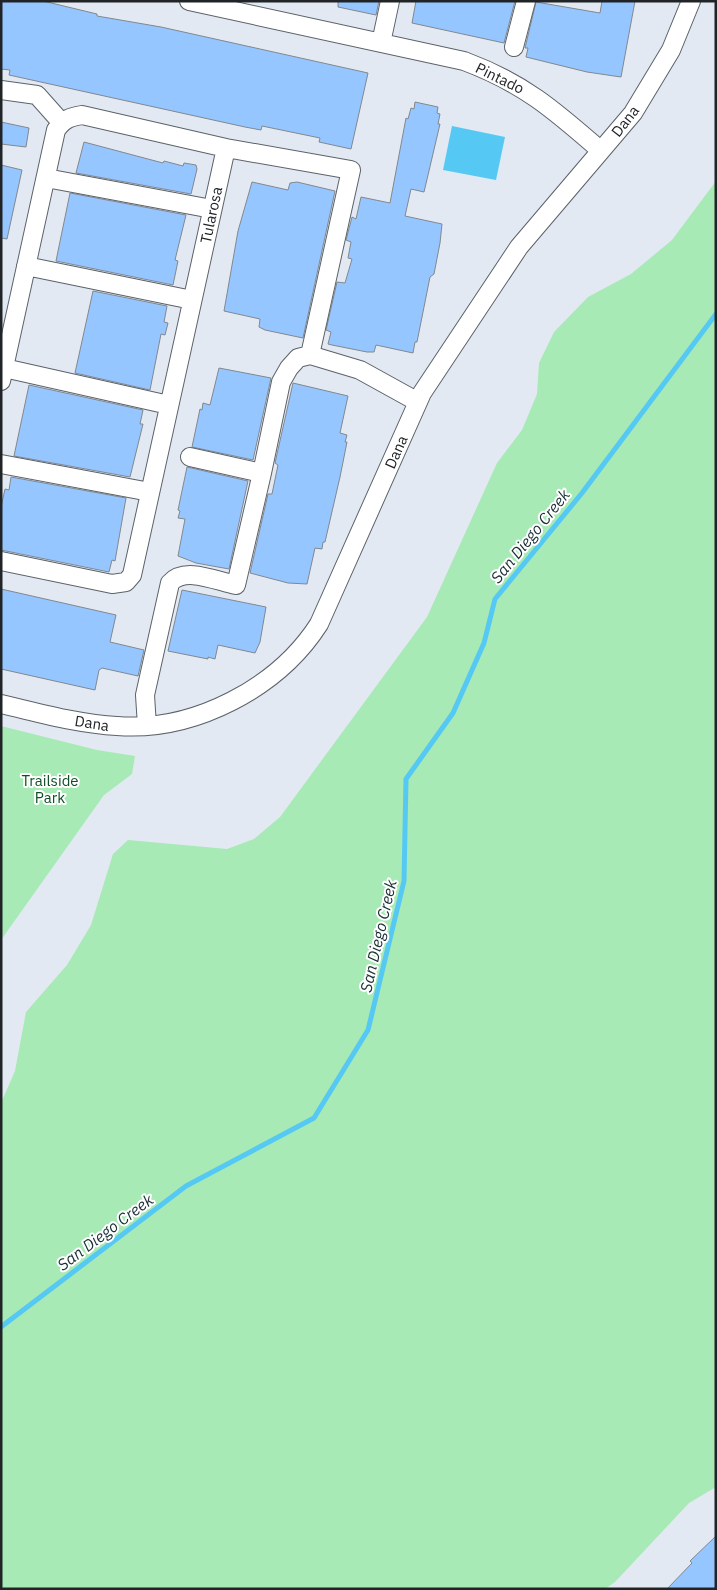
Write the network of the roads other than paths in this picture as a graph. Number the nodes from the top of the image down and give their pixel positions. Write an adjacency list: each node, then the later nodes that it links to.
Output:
1 (189, 1): 5 (street, Pintado)
2 (390, 1): 5 (street)
3 (526, 1): 6 (street)
4 (690, 1): 10 (street, Dana)
5 (381, 43): 10 (street, Pintado)
6 (514, 48)
7 (1, 90): 8 (street)
8 (61, 122): 9 (street); 11 (street)
9 (226, 148): 12 (street, Tularosa); 16 (street)
10 (600, 150): 18 (street, Dana)
11 (46, 178): 12 (street); 13 (street)
12 (212, 209): 14 (street, Tularosa)
13 (26, 266): 14 (street); 15 (street)
14 (192, 300): 19 (street, Tularosa)
15 (8, 319): 17 (street)
16 (310, 356): 18 (street); 22 (street)
17 (3, 374): 19 (street)
18 (418, 402): 26 (street, Dana)
19 (170, 405): 23 (street, Tularosa)
20 (190, 457): 22 (street)
21 (1, 464): 23 (street)
22 (262, 473): 26 (street)
23 (150, 492): 24 (street, Tularosa)
24 (1, 561)
25 (1, 704): 26 (street, Dana)
26 (147, 726)

